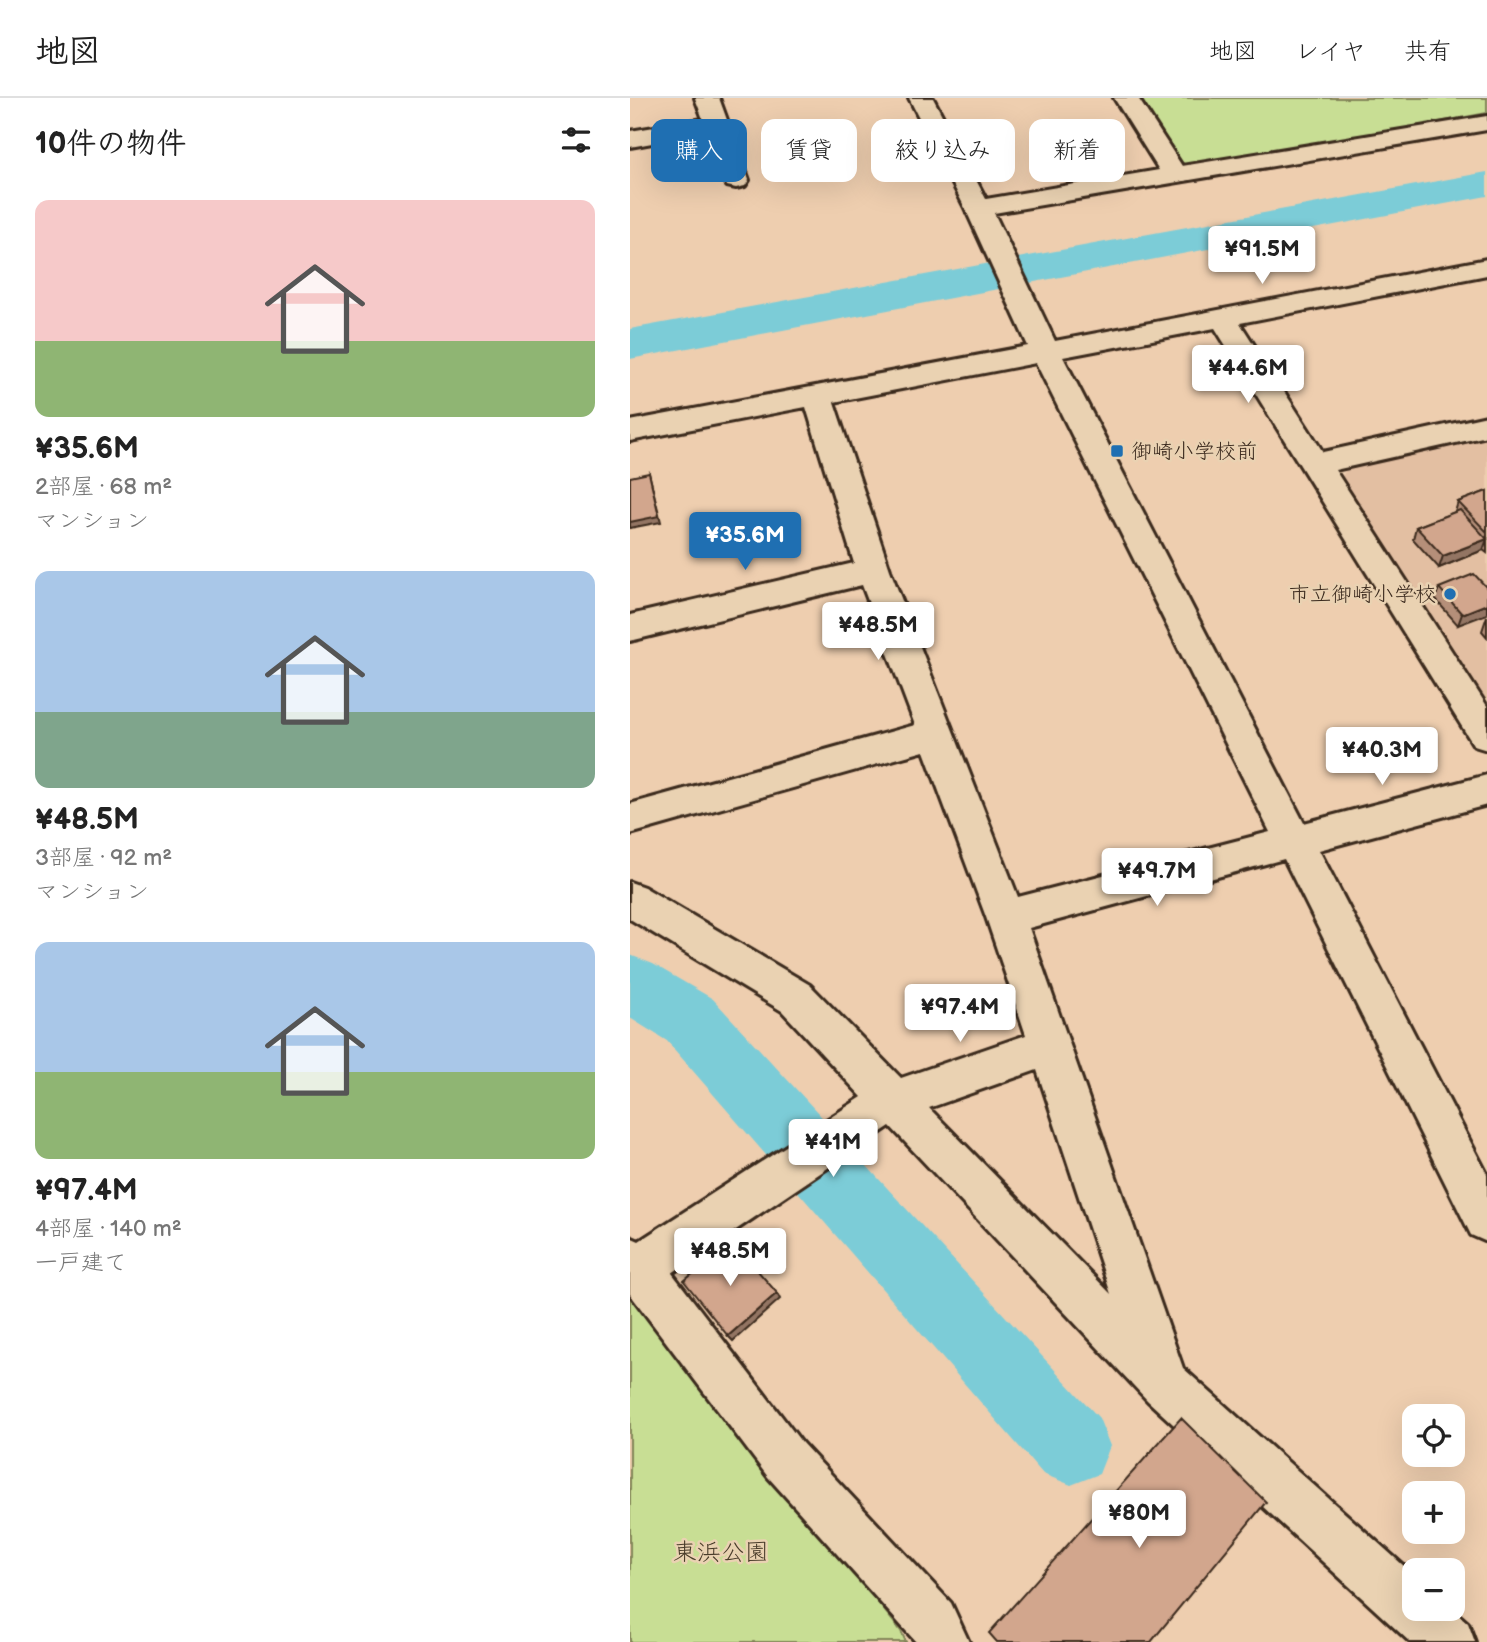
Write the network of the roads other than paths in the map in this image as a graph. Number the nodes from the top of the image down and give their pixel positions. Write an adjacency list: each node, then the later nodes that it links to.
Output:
1 (707, 98): 4 (street)
2 (921, 98): 9 (street)
3 (1126, 98): 8 (street)
4 (715, 119)
5 (1487, 123): 8 (street)
6 (651, 135): 7 (street)
7 (630, 139)
8 (1175, 175): 9 (street)
9 (978, 208): 12 (street)
10 (1487, 267): 11 (street)
11 (1223, 318): 12 (street); 16 (street)
12 (1046, 353): 13 (street); 23 (street)
13 (817, 394): 15 (street); 17 (street)
14 (1487, 426): 16 (street)
15 (630, 431)
16 (1316, 464): 20 (street)
17 (873, 570): 18 (street); 19 (street)
18 (630, 628)
19 (934, 734): 22 (street); 25 (street)
20 (1487, 736)
21 (1487, 790): 23 (street)
22 (630, 819)
23 (1292, 841): 25 (street); 28 (street)
24 (630, 899): 27 (street)
25 (1006, 917): 26 (street)
26 (1050, 1046): 27 (street); 30 (street)
27 (880, 1109): 29 (street); 30 (street)
28 (1487, 1220)
29 (635, 1264): 31 (street)
30 (1165, 1384): 32 (street)
31 (943, 1642)
32 (1450, 1642)

